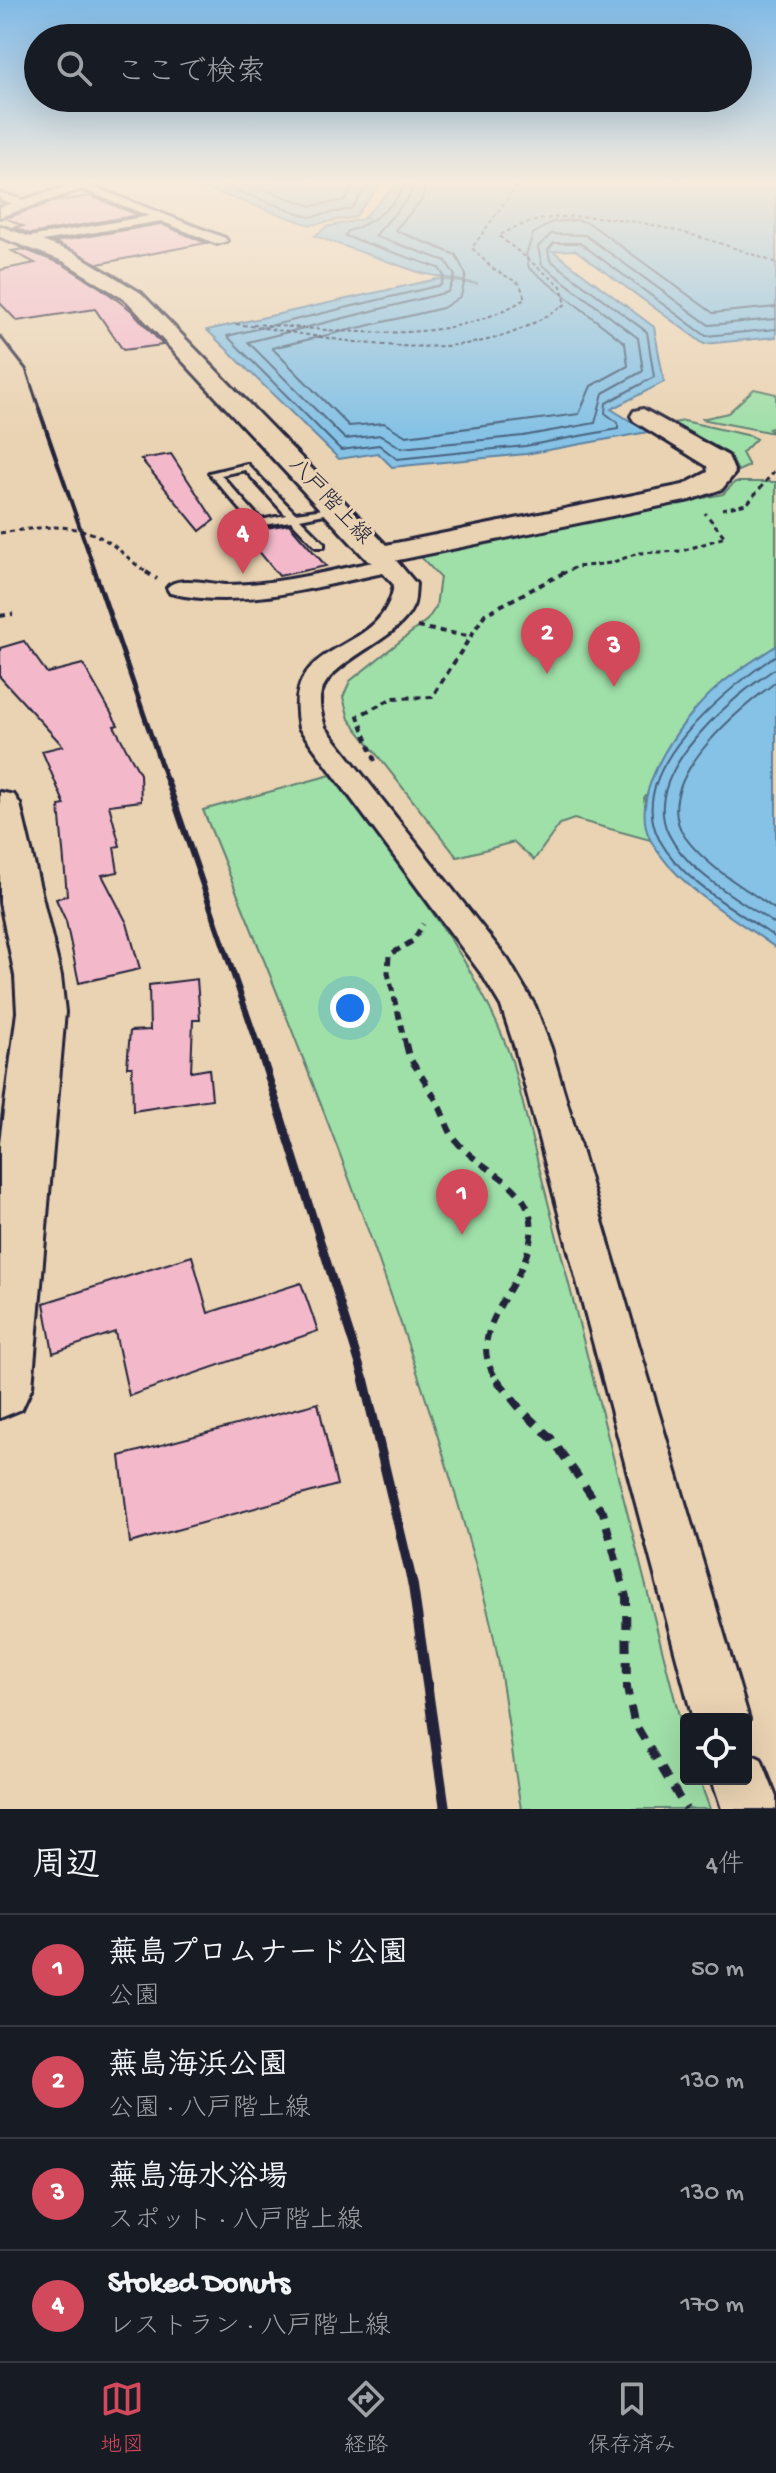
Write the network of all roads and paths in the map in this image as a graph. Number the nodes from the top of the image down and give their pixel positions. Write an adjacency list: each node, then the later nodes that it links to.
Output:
1 (84, 265): 4 (main road, 八戸階上線)
2 (643, 416): 8 (main road, 八戸階上線)
3 (776, 469): 13 (path)
4 (335, 509): 5 (lane); 8 (main road, 八戸階上線)
5 (293, 517): 5 (lane); 7 (lane)
6 (0, 533): 9 (path)
7 (320, 545)
8 (384, 560): 9 (street); 19 (street)
9 (178, 588)
10 (13, 614): 11 (path)
11 (0, 616)
12 (408, 625): 13 (path)
13 (468, 636): 14 (path)
14 (377, 766)
15 (4, 836): 17 (main road)
16 (419, 908): 21 (path)
17 (10, 1211): 18 (main road)
18 (0, 1387)
19 (719, 1713)
20 (743, 1785): 22 (street)
21 (686, 1809)
22 (751, 1809)

